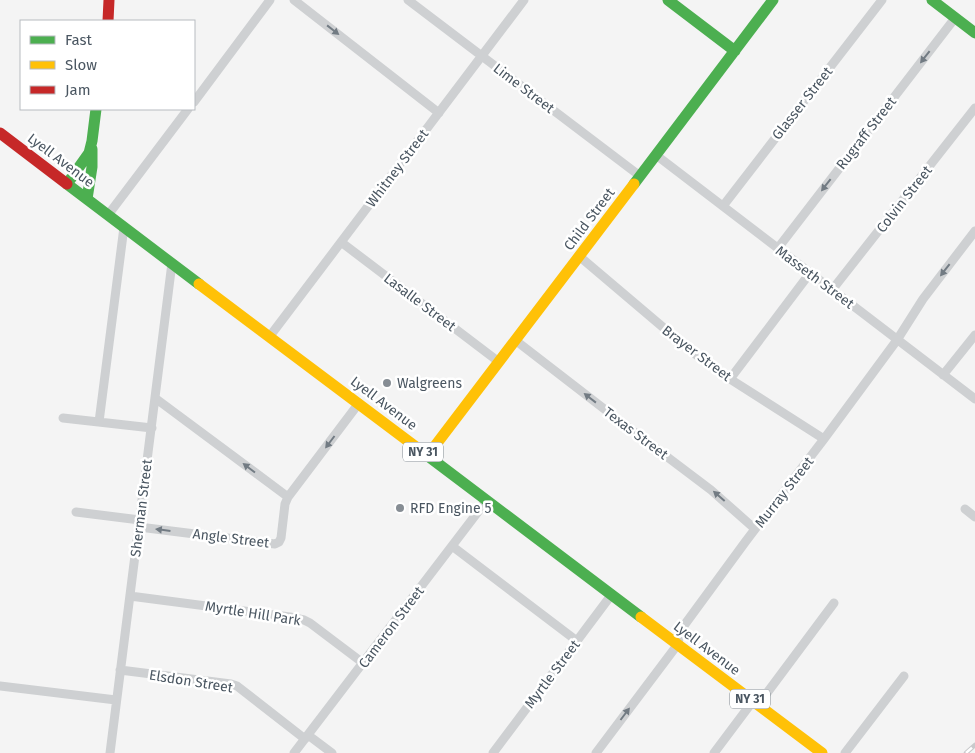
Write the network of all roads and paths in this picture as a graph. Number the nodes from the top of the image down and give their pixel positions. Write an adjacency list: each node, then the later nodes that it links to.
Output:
1 (110, 0): 11 (main road)
2 (270, 0): 15 (street)
3 (294, 0): 19 (street, one-way to 19)
4 (408, 0): 14 (street, Lime Street)
5 (524, 0): 14 (street, Whitney Street)
6 (668, 0): 13 (main road)
7 (773, 0): 13 (main road, Child Street)
8 (882, 0): 26 (street, Glasser Street)
9 (932, 0): 10 (main road)
10 (955, 18): 12 (main road); 31 (street, Rugraff Street, one-way to 31)
11 (108, 20)
12 (975, 33)
13 (735, 51): 22 (main road, Child Street)
14 (482, 56): 19 (street, Whitney Street); 23 (street, Lime Street)
15 (195, 101)
16 (975, 108): 35 (street, Colvin Street)
17 (96, 110): 21 (main road)
18 (187, 110): 27 (street)
19 (439, 113): 30 (street, Whitney Street)
20 (0, 133): 24 (main road, Lyell Avenue)
21 (92, 141): 24 (main road); 25 (main road)
22 (656, 155): 23 (main road, Child Street); 26 (street, Masseth Street)
23 (640, 176): 32 (main road, Child Street)
24 (67, 184): 25 (main road, Lyell Avenue / NY 31)
25 (87, 199): 27 (main road, Lyell Avenue / NY 31)
26 (722, 206): 31 (street, Masseth Street)
27 (108, 215): 28 (main road, Lyell Avenue / NY 31)
28 (124, 227): 33 (main road, Lyell Avenue / NY 31); 47 (street)
29 (975, 231): 39 (street, Murray Street, one-way to 39)
30 (342, 242): 37 (street, Whitney Street); 40 (street, Lasalle Street)
31 (778, 248): 34 (street, Masseth Street)
32 (579, 256): 38 (main road, Child Street); 42 (street, Brayer Street)
33 (172, 263): 37 (main road, Lyell Avenue / NY 31); 43 (street, Sherman Street)
34 (810, 273): 35 (street, Masseth Street); 42 (street)
35 (832, 290): 39 (street, Masseth Street)
36 (975, 335): 41 (street)
37 (270, 336): 45 (main road, Lyell Avenue / NY 31)
38 (515, 340): 40 (main road, Child Street); 57 (street, Texas Street, one-way to 38)
39 (897, 340): 41 (street, Masseth Street); 49 (street, Murray Street)
40 (498, 362): 50 (main road, Child Street)
41 (943, 375): 44 (street, Masseth Street)
42 (730, 378): 49 (street, Brayer Street)
43 (155, 398): 48 (street, Sherman Street); 51 (street, one-way to 43)
44 (975, 399)
45 (359, 403): 50 (main road, Lyell Avenue / NY 31); 51 (street, Angle Street, one-way to 51)
46 (63, 418): 47 (street)
47 (99, 422): 48 (street)
48 (152, 428): 56 (street, Sherman Street)
49 (824, 439): 57 (street, Murray Street)
50 (428, 455): 52 (main road, Lyell Avenue / NY 31)
51 (288, 498): 56 (street, Angle Street, one-way to 56)
52 (487, 500): 58 (street, Cameron Street); 59 (main road, Lyell Avenue / NY 31)
53 (965, 509): 55 (street)
54 (76, 512): 56 (street)
55 (975, 516)
56 (139, 524): 60 (street, Sherman Street)
57 (755, 529): 63 (street, Murray Street)
58 (452, 546): 62 (street); 64 (street, Cameron Street)
59 (612, 594): 62 (street, Myrtle Street); 63 (main road, Lyell Avenue / NY 31)
60 (130, 596): 64 (street, Myrtle Hill Park); 65 (street, Sherman Street)
61 (834, 602): 69 (street)
62 (577, 640): 74 (street, Myrtle Street)
63 (678, 644): 69 (main road, Lyell Avenue / NY 31); 75 (street, Murray Street, one-way to 63)
64 (363, 664): 70 (street, Cameron Street)
65 (120, 670): 68 (street, Sherman Street); 70 (street, Elsdon Street)
66 (904, 676): 78 (street)
67 (0, 686): 68 (street)
68 (116, 700): 71 (street, Sherman Street)
69 (755, 703): 76 (street); 77 (main road, Lyell Avenue / NY 31)
70 (306, 737): 72 (street, Cameron Street); 73 (street, Elsdon Street)
71 (110, 753)
72 (294, 753)
73 (332, 753)
74 (492, 753)
75 (596, 753)
76 (714, 753)
77 (822, 753)
78 (845, 753)

